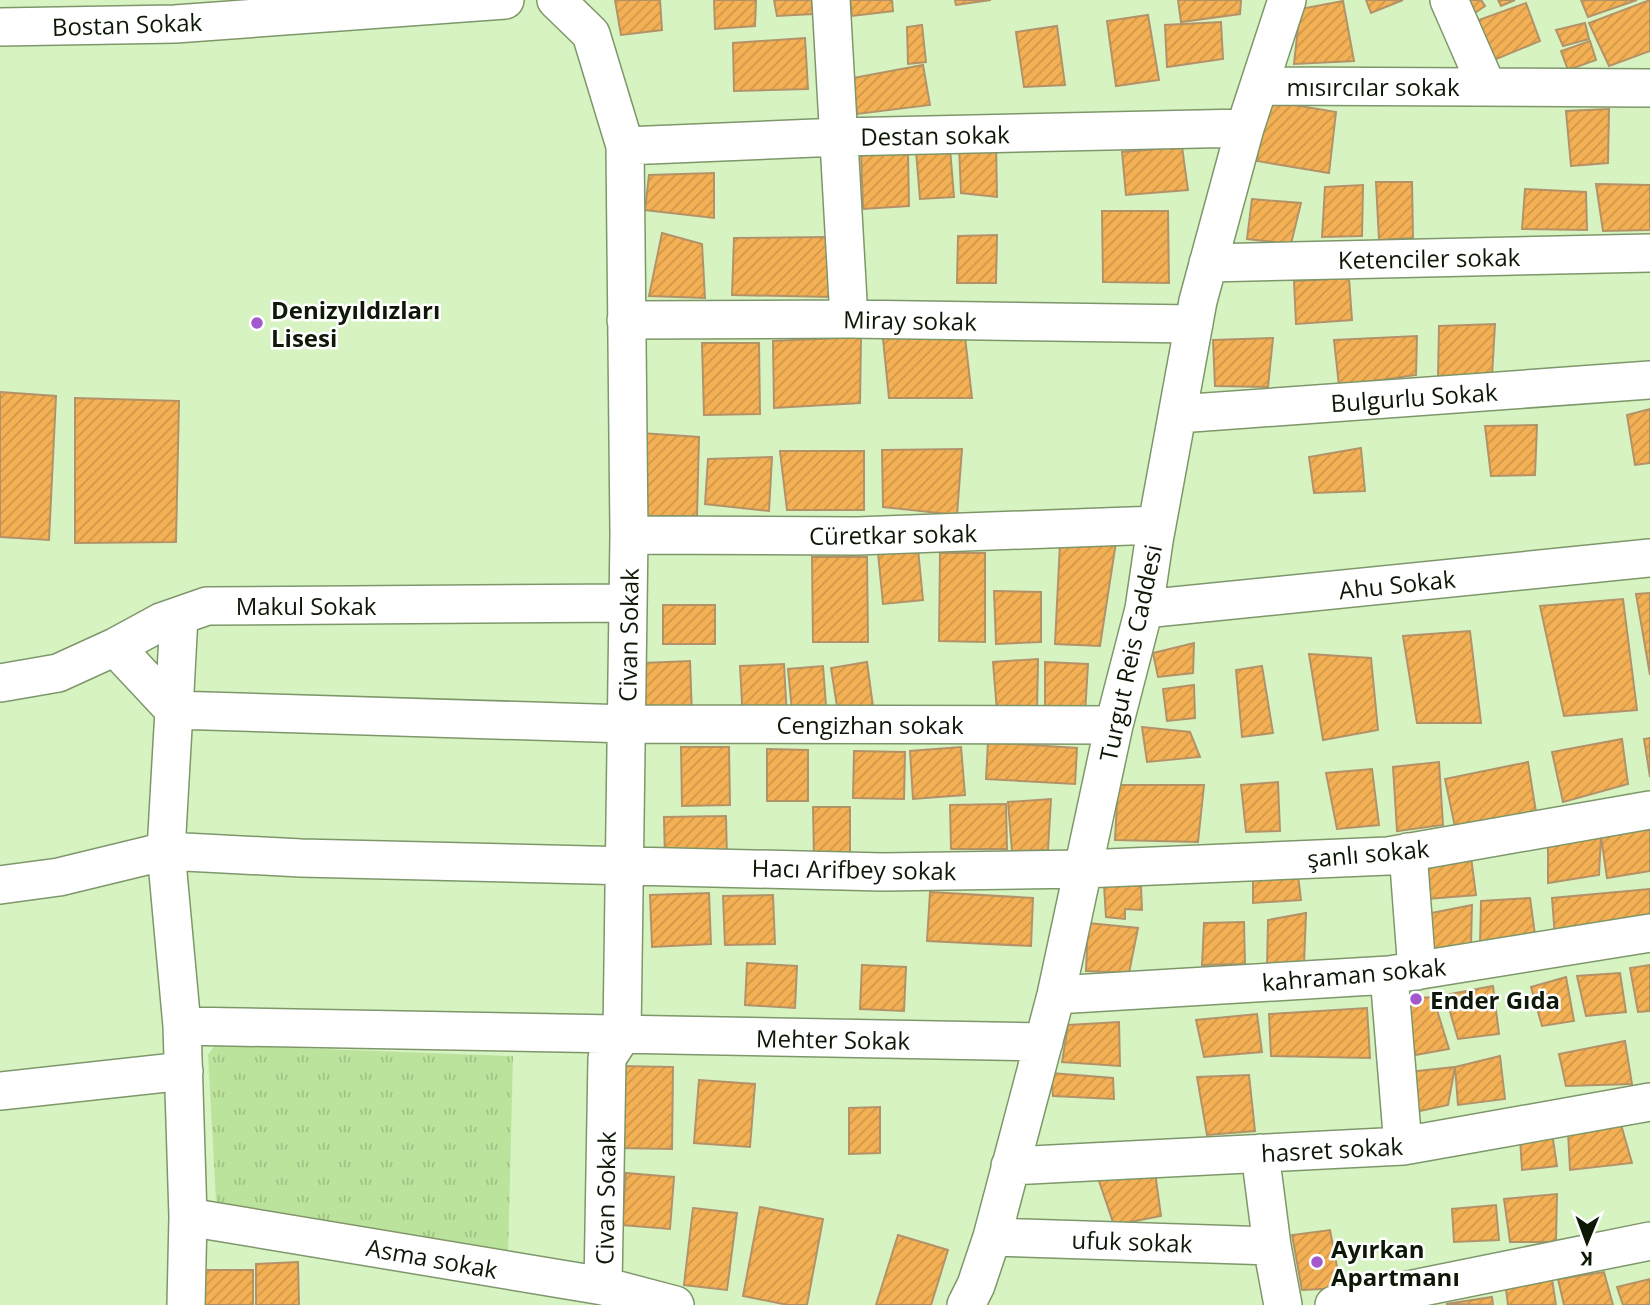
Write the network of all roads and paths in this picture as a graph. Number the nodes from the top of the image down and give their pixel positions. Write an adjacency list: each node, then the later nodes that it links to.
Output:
1 (505, 0): 6 (street, Bostan Sokak)
2 (555, 0): 13 (street, Civan Sokak)
3 (831, 0): 12 (street)
4 (1287, 0): 8 (street, Turgut Reis Caddesi)
5 (1449, 0): 9 (street, mısırcılar sokak)
6 (71, 13): 7 (street, Bostan Sokak)
7 (0, 27)
8 (1259, 86): 9 (street, mısırcılar sokak); 11 (street, Turgut Reis Caddesi)
9 (1487, 87): 10 (street, mısırcılar sokak)
10 (1650, 88)
11 (1245, 128): 12 (street, Destan sokak); 15 (street, Turgut Reis Caddesi)
12 (839, 137): 13 (street, Destan sokak); 16 (street)
13 (625, 146): 17 (street, Civan Sokak)
14 (1650, 253): 15 (street, Ketenciler sokak)
15 (1208, 263): 18 (street, Turgut Reis Caddesi)
16 (849, 319): 17 (street, Miray sokak); 18 (street, Miray sokak)
17 (626, 320): 22 (street, Civan Sokak)
18 (1194, 324): 20 (street, Turgut Reis Caddesi)
19 (1650, 380): 20 (street, Bulgurlu Sokak)
20 (1178, 414): 21 (street, Turgut Reis Caddesi)
21 (1157, 526): 22 (street, Cüretkar sokak); 25 (street, Turgut Reis Caddesi)
22 (629, 535): 24 (street, Civan Sokak)
23 (1650, 558): 25 (street, Ahu Sokak)
24 (628, 603): 26 (street, Makul Sokak); 30 (street, Civan Sokak)
25 (1144, 609): 31 (street, Turgut Reis Caddesi)
26 (179, 616): 27 (street, Makul Sokak); 29 (street)
27 (115, 647): 28 (street, Makul Sokak); 29 (street)
28 (0, 682)
29 (174, 710): 30 (street, Cengizhan sokak); 33 (street)
30 (626, 724): 31 (street, Cengizhan sokak); 35 (street, Civan Sokak)
31 (1114, 724): 36 (street, Turgut Reis Caddesi)
32 (1650, 810): 34 (street, şanlı sokak)
33 (166, 851): 35 (street, Hacı Arifbey sokak); 37 (street, Hacı Arifbey sokak); 41 (street)
34 (1408, 852): 36 (street, şanlı sokak); 39 (street)
35 (625, 866): 36 (street, Hacı Arifbey sokak); 42 (street, Civan Sokak)
36 (1083, 869): 40 (street, Turgut Reis Caddesi)
37 (0, 885)
38 (1650, 933): 39 (street, kahraman sokak)
39 (1403, 973): 40 (street, kahraman sokak); 47 (street)
40 (1056, 995): 43 (street, Turgut Reis Caddesi)
41 (182, 1026): 42 (street, Mehter Sokak); 44 (street)
42 (622, 1035): 43 (street, Mehter Sokak); 54 (street, Civan Sokak)
43 (1044, 1042): 49 (street, Turgut Reis Caddesi)
44 (184, 1071): 45 (street); 50 (street)
45 (0, 1091)
46 (1650, 1102): 47 (street, hasret sokak)
47 (1403, 1146): 48 (street, hasret sokak)
48 (1260, 1153): 49 (street, hasret sokak); 53 (street)
49 (1010, 1166): 51 (street, Turgut Reis Caddesi)
50 (188, 1217): 54 (street, Asma sokak); 55 (street)
51 (992, 1237): 53 (street, ufuk sokak); 57 (street, Turgut Reis Caddesi)
52 (1650, 1241): 59 (street)
53 (1272, 1246): 58 (street)
54 (603, 1286): 56 (street, Asma sokak)
55 (186, 1305)
56 (675, 1305)
57 (966, 1305)
58 (1283, 1305)
59 (1334, 1305)

